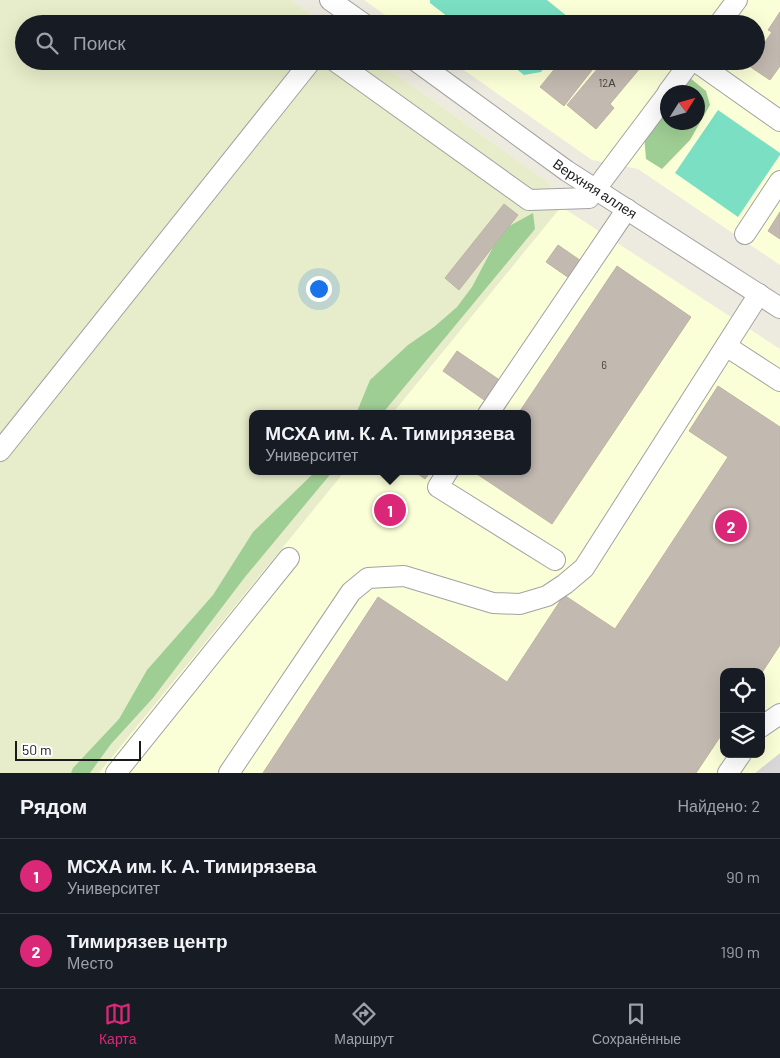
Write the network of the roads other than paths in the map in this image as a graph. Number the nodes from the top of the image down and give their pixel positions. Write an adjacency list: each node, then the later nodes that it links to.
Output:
1 (330, 0): 3 (street)
2 (737, 0): 4 (street)
3 (351, 15)
4 (726, 15)
5 (304, 70): 22 (street)
6 (347, 70): 14 (street)
7 (428, 70): 14 (street, Верхняя аллея)
8 (685, 70): 10 (street)
9 (708, 70): 12 (street)
10 (674, 85)
11 (660, 104): 14 (street)
12 (780, 121)
13 (780, 181): 16 (street)
14 (596, 189): 15 (street, Верхняя аллея)
15 (627, 209): 17 (street, Верхняя аллея); 21 (street)
16 (745, 234)
17 (759, 294): 18 (street, Верхняя аллея); 19 (street)
18 (780, 308)
19 (726, 346): 20 (street); 30 (street)
20 (780, 381)
21 (491, 410)
22 (0, 451)
23 (446, 475): 25 (street)
24 (289, 558): 29 (street)
25 (555, 560)
26 (780, 714): 27 (street)
27 (765, 724)
28 (739, 758): 31 (street)
29 (116, 773)
30 (229, 773)
31 (728, 773)

